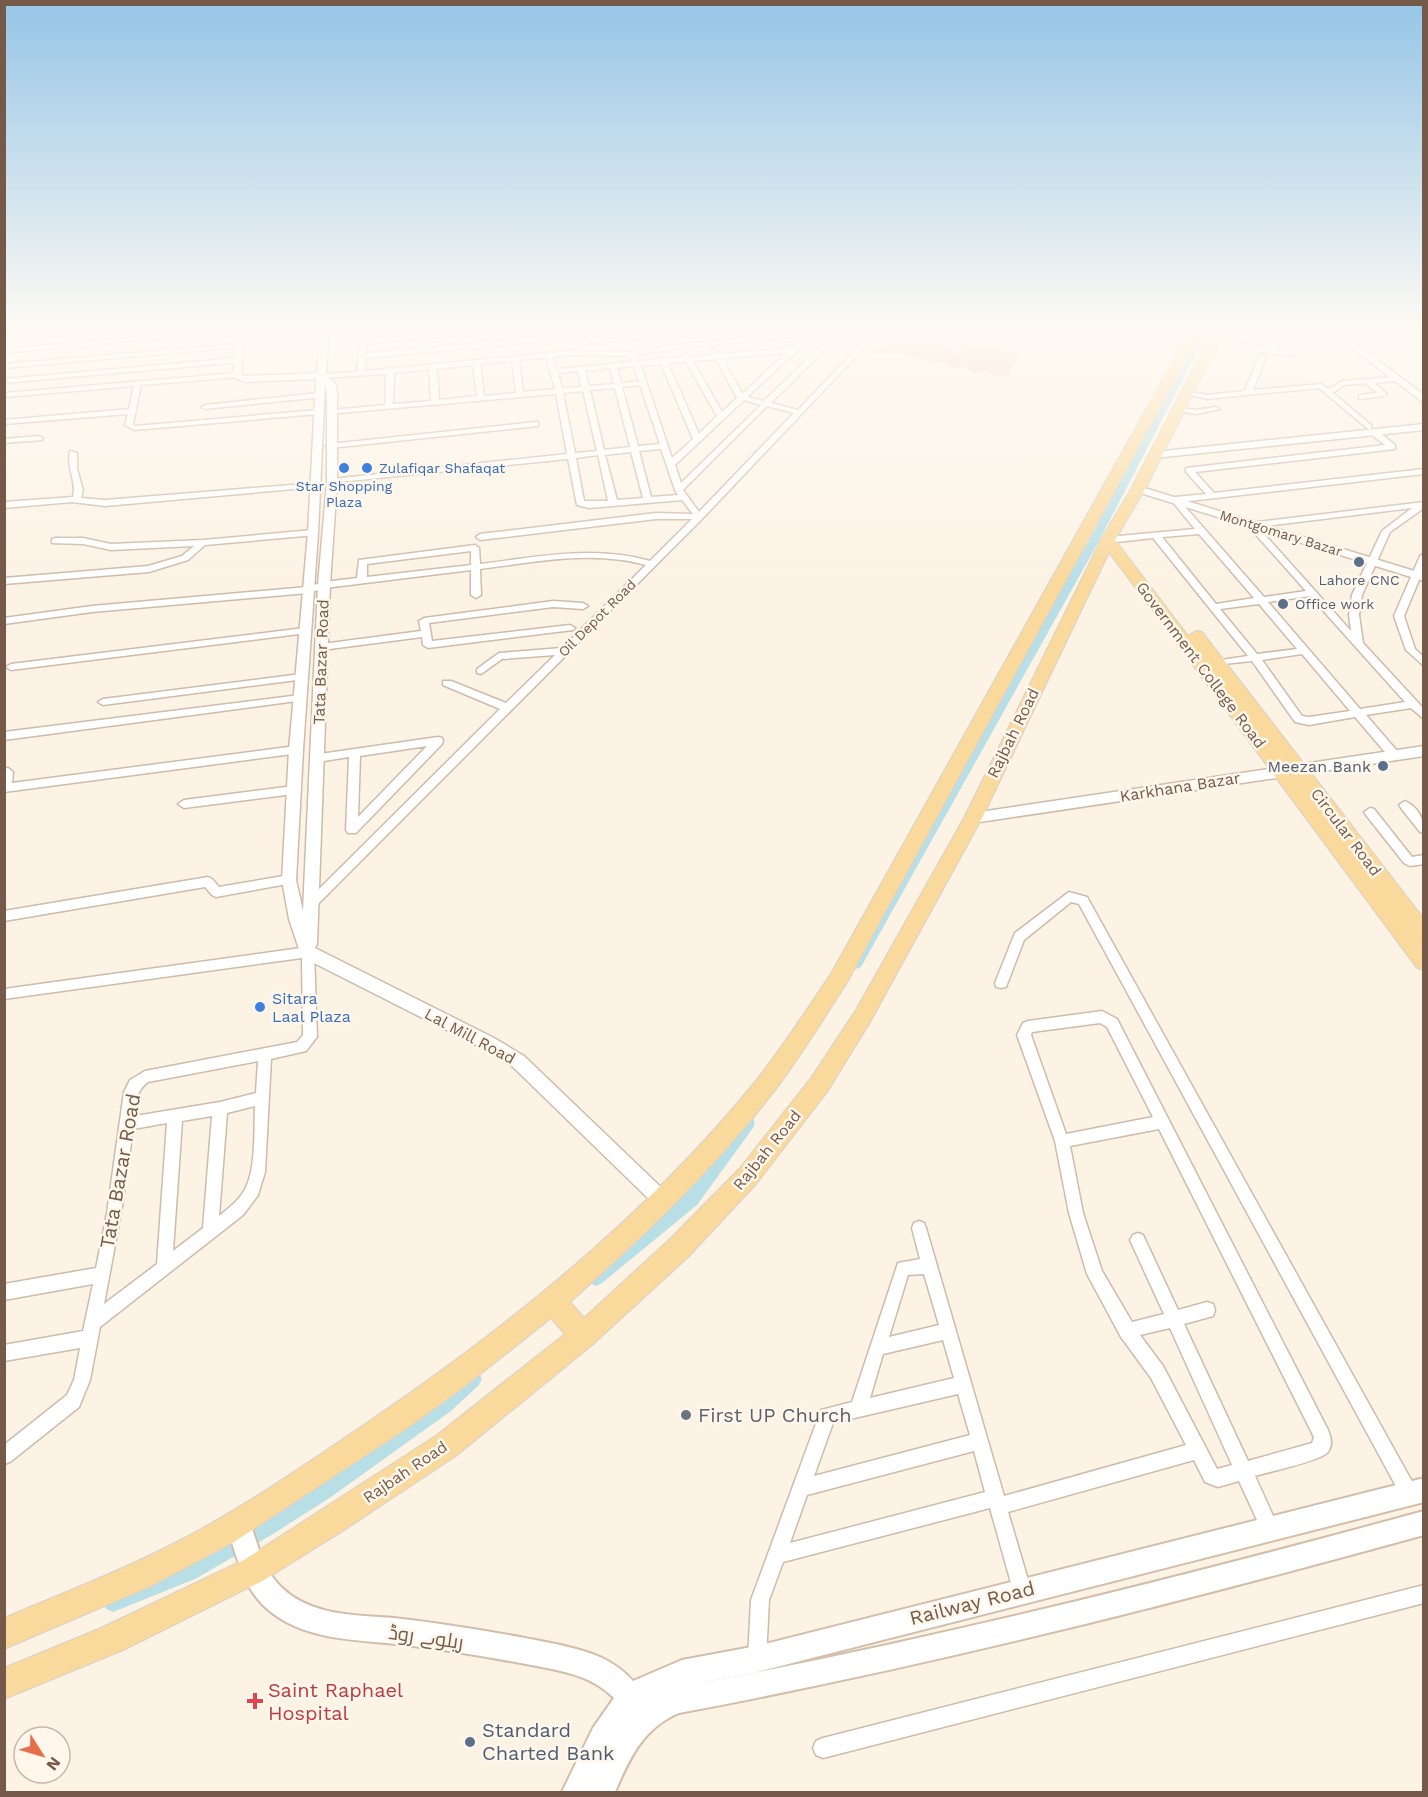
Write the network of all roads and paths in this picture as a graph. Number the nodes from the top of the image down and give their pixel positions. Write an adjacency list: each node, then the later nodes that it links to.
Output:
1 (318, 412): 36 (street, Tata Bazar Road)
2 (331, 412): 26 (street, Tata Bazar Road)
3 (110, 413): 19 (street)
4 (131, 413): 5 (street)
5 (308, 413)
6 (563, 413): 32 (street)
7 (593, 413): 29 (street)
8 (625, 413): 28 (street)
9 (653, 413): 27 (street)
10 (686, 413): 24 (street)
11 (719, 413): 18 (street)
12 (724, 413): 18 (street)
13 (757, 413): 38 (street)
14 (797, 413): 46 (street, Oil Depot Road)
15 (1151, 413): 72 (main road, Rajbah Road)
16 (1177, 413): 31 (main road, Rajbah Road)
17 (1353, 413): 22 (street)
18 (721, 416): 24 (street)
19 (4, 422)
20 (535, 424): 26 (street)
21 (1422, 427): 22 (street)
22 (1372, 430): 31 (street); 39 (street)
23 (39, 438): 25 (street)
24 (697, 439): 33 (street)
25 (4, 441)
26 (330, 446): 35 (street, Tata Bazar Road)
27 (664, 446): 28 (street); 33 (street)
28 (634, 448): 29 (street); 40 (street)
29 (602, 451): 32 (street); 43 (street)
30 (73, 453): 41 (street)
31 (1155, 453): 37 (main road, Rajbah Road)
32 (571, 456): 35 (street); 43 (street)
33 (670, 465): 38 (street)
34 (1424, 471): 39 (street)
35 (332, 481): 64 (street, Tata Bazar Road)
36 (316, 485): 41 (street); 49 (street, Tata Bazar Road)
37 (1138, 489): 42 (street, Montgomary Bazar); 50 (main road, Rajbah Road)
38 (681, 493): 40 (street); 46 (street)
39 (1211, 495): 42 (street)
40 (647, 498): 43 (street)
41 (76, 500): 44 (street)
42 (1175, 500): 47 (street, Montgomary Bazar); 48 (street)
43 (613, 503)
44 (4, 505)
45 (1423, 505): 47 (street); 57 (street)
46 (699, 517): 51 (street); 58 (street, Oil Depot Road)
47 (1252, 525): 57 (street, Montgomary Bazar); 66 (street)
48 (1199, 531): 52 (street); 68 (street)
49 (313, 532): 54 (street); 65 (street, Tata Bazar Road)
50 (1116, 536): 52 (street); 56 (main road, Rajbah Road); 59 (main road, Government College Road); 82 (main road, Circular Road)
51 (480, 537)
52 (1157, 537): 70 (street)
53 (55, 541): 54 (street)
54 (203, 543): 63 (street)
55 (1424, 555): 61 (street)
56 (1100, 561): 59 (main road); 73 (main road, Rajbah Road)
57 (1373, 562): 61 (street, Montgomary Bazar); 77 (street)
58 (652, 564): 60 (street); 79 (street, Oil Depot Road)
59 (1126, 564): 100 (main road, Government College Road)
60 (475, 566): 62 (street); 62 (street); 67 (street)
61 (1419, 577): 83 (street)
62 (362, 580): 64 (street)
63 (4, 581)
64 (324, 585): 65 (street); 78 (street, Tata Bazar Road)
65 (308, 590): 71 (street); 75 (street, Tata Bazar Road)
66 (1312, 593): 68 (street); 77 (street)
67 (476, 595)
68 (1259, 601): 70 (street); 80 (street)
69 (583, 606): 76 (street)
70 (1214, 607): 81 (street)
71 (4, 621)
72 (1037, 621): 73 (main road); 124 (main road, Rajbah Road)
73 (1061, 627): 106 (main road, Rajbah Road)
74 (570, 628): 76 (street)
75 (304, 631): 84 (street); 86 (street, Tata Bazar Road)
76 (426, 633): 78 (street)
77 (1358, 644): 90 (street)
78 (322, 647): 99 (street, Tata Bazar Road)
79 (564, 651): 85 (street); 91 (street, Oil Depot Road)
80 (1303, 651): 81 (street); 92 (street)
81 (1256, 658): 82 (street); 92 (street)
82 (1217, 663): 100 (main road, Circular Road)
83 (1424, 663)
84 (11, 667)
85 (481, 671)
86 (302, 677): 88 (street, Tata Bazar Road); 89 (street)
87 (447, 683): 91 (street)
88 (300, 698): 94 (street); 95 (street, Tata Bazar Road)
89 (103, 702)
90 (1413, 704): 92 (street); 93 (street)
91 (508, 708): 110 (street, Oil Depot Road)
92 (1356, 713): 98 (street)
93 (1424, 716)
94 (4, 736)
95 (296, 750): 101 (street); 102 (street, Tata Bazar Road)
96 (1424, 751): 98 (street, Karkhana Bazar)
97 (355, 753): 97 (street); 99 (street)
98 (1394, 755): 100 (street, Karkhana Bazar)
99 (317, 759): 110 (street, Tata Bazar Road)
100 (1290, 771): 106 (street, Karkhana Bazar); 112 (main road, Circular Road); 114 (main road, Government College Road)
101 (4, 773)
102 (294, 790): 103 (street); 109 (street, Tata Bazar Road)
103 (184, 804)
104 (1405, 806): 107 (street)
105 (1370, 812): 108 (street)
106 (973, 818): 138 (main road, Rajbah Road)
107 (1424, 829)
108 (1424, 859)
109 (290, 880): 111 (street); 113 (street, Tata Bazar Road)
110 (312, 903): 113 (street, Tata Bazar Road)
111 (4, 916)
112 (1424, 935)
113 (308, 952): 116 (street); 117 (street, Tata Bazar Road); 124 (street, Lal Mill Road)
114 (1424, 962)
115 (1001, 983): 148 (street)
116 (4, 994)
117 (265, 1054): 118 (street); 122 (street, Tata Bazar Road)
118 (262, 1098): 119 (street); 126 (street)
119 (220, 1108): 120 (street); 126 (street)
120 (176, 1115): 122 (street); 129 (street)
121 (1162, 1122): 123 (street); 123 (street); 146 (street)
122 (126, 1124): 130 (street, Tata Bazar Road)
123 (1062, 1141): 137 (street)
124 (662, 1200): 132 (main road, Rajbah Road)
125 (919, 1228): 128 (street)
126 (210, 1232): 129 (street)
127 (1138, 1240): 134 (street)
128 (930, 1266): 136 (street); 139 (street)
129 (164, 1267): 135 (street)
130 (103, 1274): 131 (street); 135 (street, Tata Bazar Road)
131 (4, 1292)
132 (554, 1301): 138 (main road); 152 (main road, Rajbah Road)
133 (1207, 1310): 134 (street)
134 (1174, 1319): 137 (street); 146 (street)
135 (92, 1330): 140 (street); 145 (street, Tata Bazar Road)
136 (948, 1331): 139 (street); 141 (street)
137 (1127, 1331): 144 (street)
138 (581, 1334): 152 (main road, Rajbah Road)
139 (878, 1348): 142 (street)
140 (4, 1353)
141 (963, 1384): 142 (street); 143 (street)
142 (858, 1409): 147 (street)
143 (980, 1441): 147 (street); 149 (street)
144 (1197, 1450): 146 (street); 149 (street)
145 (4, 1456)
146 (1243, 1470): 151 (street)
147 (801, 1488): 153 (street)
148 (1416, 1492): 151 (main road, Railway Road)
149 (997, 1502): 153 (street); 154 (street)
150 (1424, 1522): 159 (main road, Railway Road)
151 (1270, 1529): 154 (main road, Railway Road)
152 (245, 1546): 156 (main road, Rajbah Road); 158 (main road, Rajbah Road); 159 (main road, ریلوے روڈ)
153 (776, 1555): 157 (street)
154 (1022, 1590): 157 (main road, Railway Road)
155 (1424, 1594): 160 (street)
156 (4, 1634)
157 (757, 1659): 159 (main road, Railway Road)
158 (4, 1684)
159 (639, 1707): 161 (main road, Railway Road); 162 (main road, Railway Road)
160 (823, 1748)
161 (576, 1792)
162 (601, 1792)

